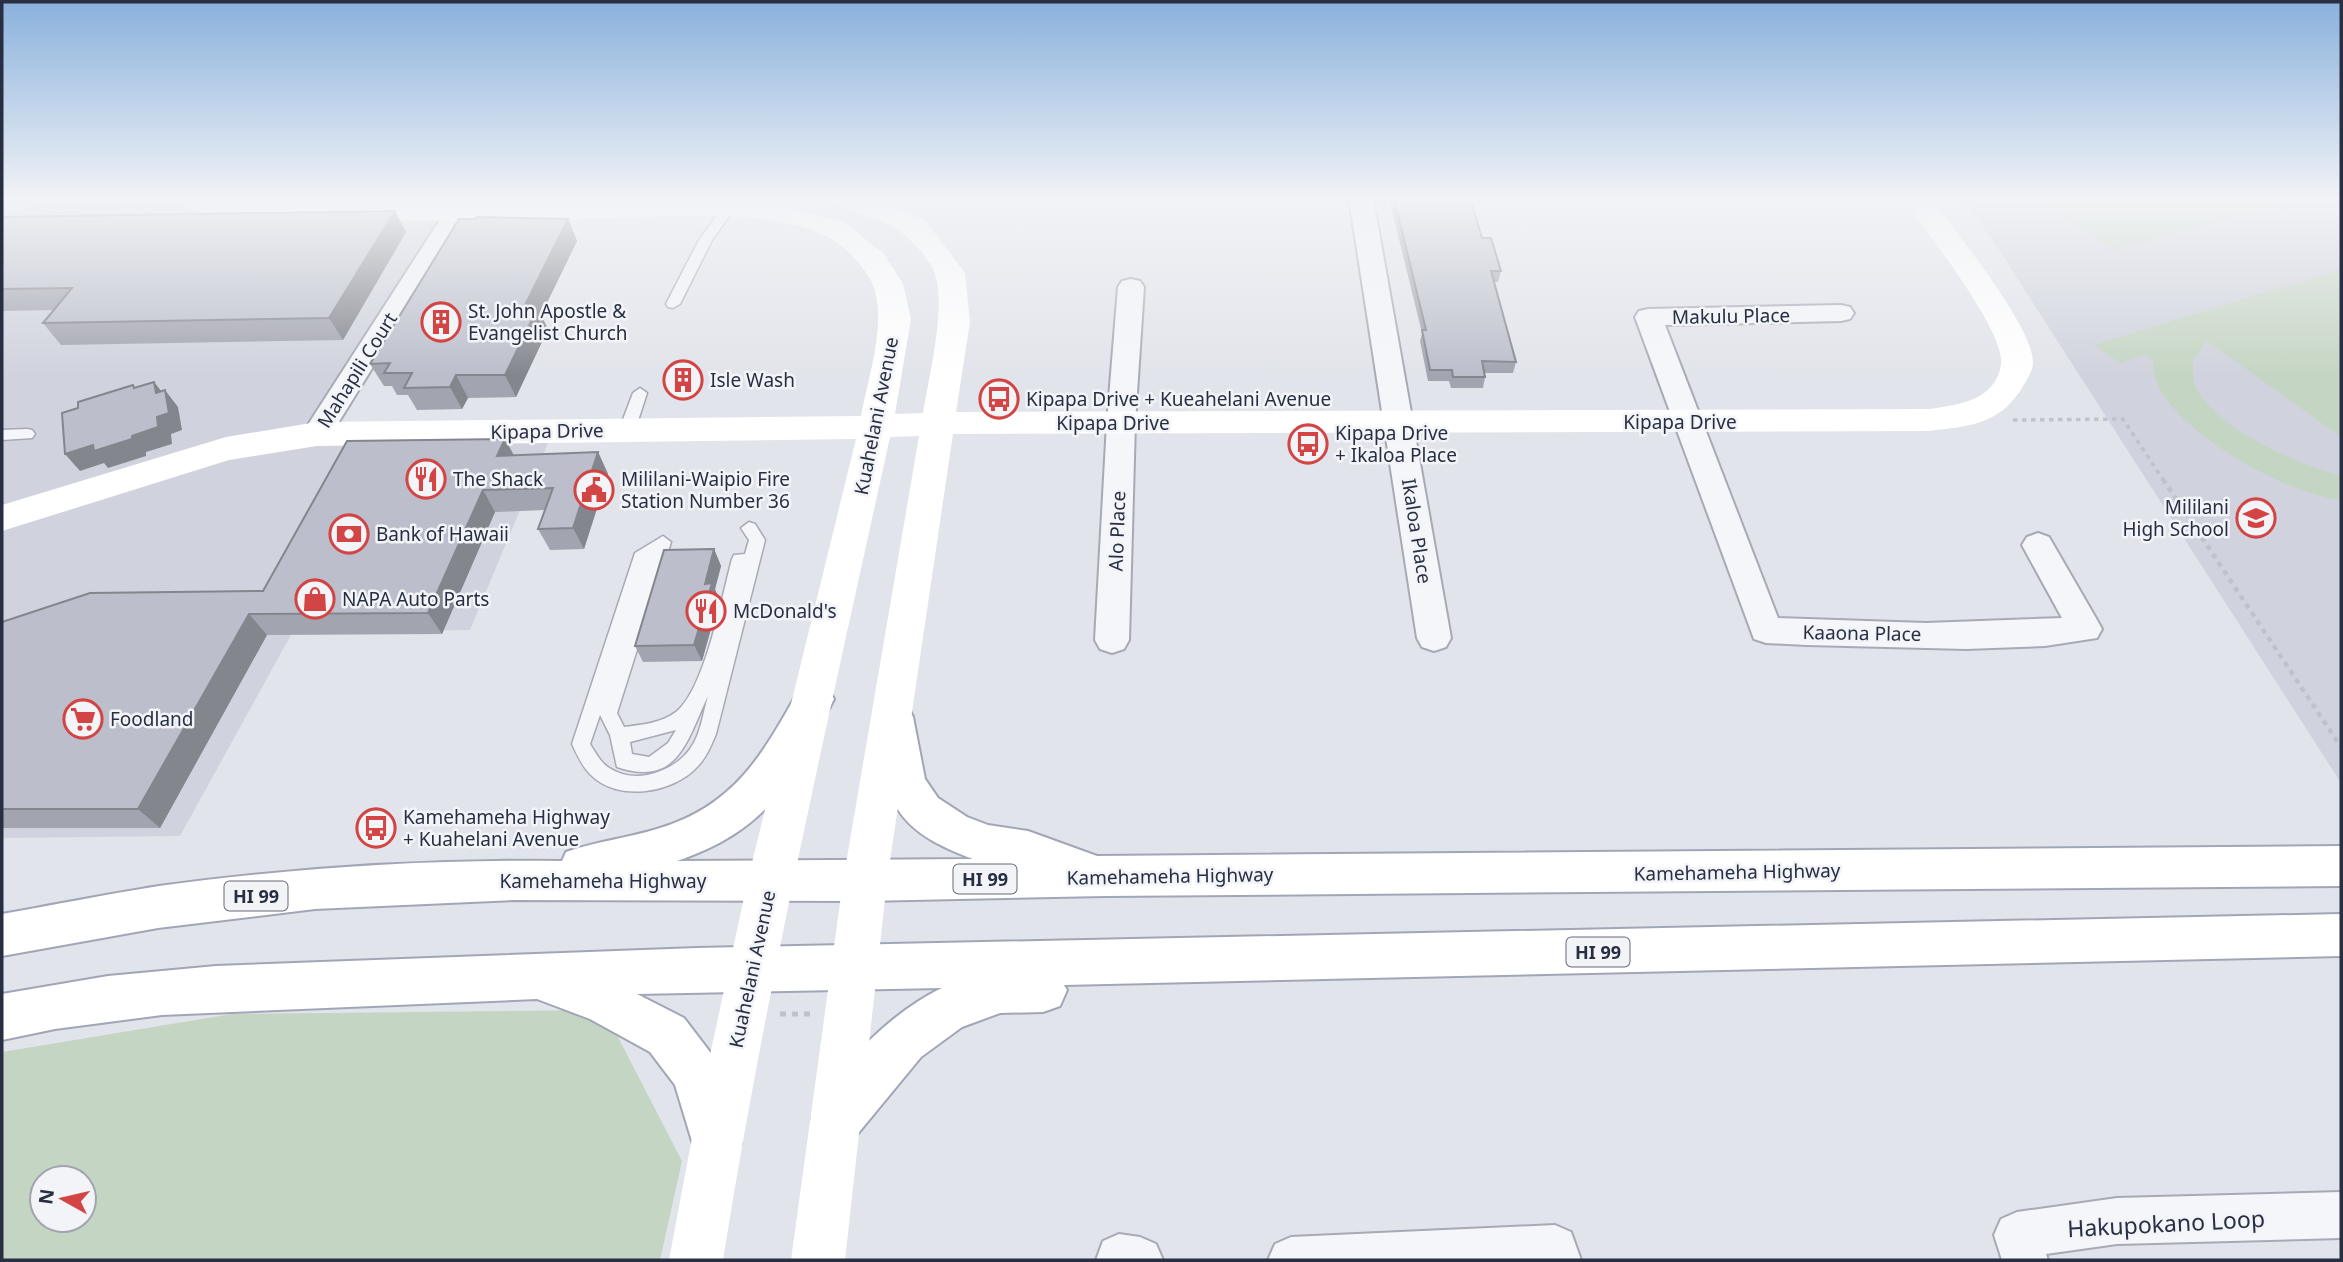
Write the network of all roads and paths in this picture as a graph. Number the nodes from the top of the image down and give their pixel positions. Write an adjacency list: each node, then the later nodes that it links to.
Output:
1 (427, 257): 20 (street, Mahapili Court)
2 (697, 257): 8 (lane)
3 (870, 257): 16 (street, Kuahelani Avenue)
4 (938, 257): 13 (street)
5 (1371, 257): 15 (street, Ikaloa Place)
6 (1957, 257): 12 (street, Kipapa Drive)
7 (1131, 288): 14 (street, Alo Place)
8 (673, 304)
9 (1841, 313): 12 (street, Makulu Place)
10 (640, 393): 17 (lane)
11 (2012, 420): 29 (path)
12 (1687, 422): 15 (street, Kipapa Drive); 22 (street, Kaaona Place)
13 (939, 423): 14 (street, Kipapa Drive); 16 (street, Kipapa Drive); 27 (street)
14 (1121, 423): 15 (street, Kipapa Drive); 24 (street, Alo Place)
15 (1400, 423): 23 (street, Ikaloa Place)
16 (876, 427): 17 (street, Kipapa Drive); 25 (street, Kuahelani Avenue)
17 (627, 430): 20 (street, Kipapa Drive)
18 (27, 434): 19 (lane)
19 (2, 435)
20 (317, 435): 21 (street, Kipapa Drive)
21 (2, 518)
22 (2038, 545)
23 (1434, 638)
24 (1112, 640)
25 (814, 699): 32 (street, Kuahelani Avenue); 33 (street)
26 (692, 707): 28 (lane); 28 (lane); 28 (lane)
27 (893, 717): 31 (street); 34 (street)
28 (619, 735)
29 (2341, 747)
30 (2341, 866): 31 (street, Kamehameha Highway / HI 99)
31 (1105, 876): 34 (street, Kamehameha Highway / HI 99)
32 (771, 879): 33 (street, Kamehameha Highway / HI 99); 34 (street, Kamehameha Highway / HI 99); 38 (street, Kuahelani Avenue)
33 (514, 880): 35 (street, Kamehameha Highway / HI 99)
34 (865, 881): 39 (street)
35 (2, 935)
36 (2341, 935): 37 (street, HI 99)
37 (1336, 958): 39 (street, HI 99); 44 (street)
38 (753, 967): 39 (street, HI 99); 40 (street, HI 99); 45 (street, Kuahelani Avenue)
39 (855, 968): 44 (street)
40 (528, 977): 43 (street, HI 99); 45 (street)
41 (818, 1013): 42 (path)
42 (772, 1014)
43 (2, 1017)
44 (837, 1119): 48 (street)
45 (716, 1143): 47 (street, Kuahelani Avenue)
46 (2341, 1215): 53 (street, Hakupokano Loop)
47 (696, 1260)
48 (818, 1260)
49 (1119, 1260): 50 (street)
50 (1140, 1260)
51 (1291, 1260): 52 (street)
52 (1558, 1260)
53 (2025, 1260)

